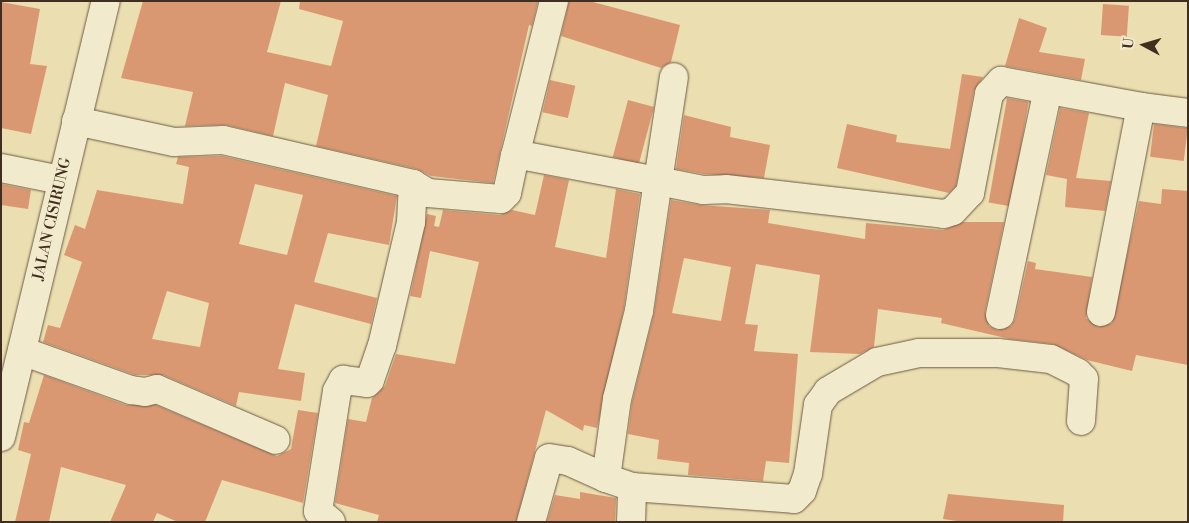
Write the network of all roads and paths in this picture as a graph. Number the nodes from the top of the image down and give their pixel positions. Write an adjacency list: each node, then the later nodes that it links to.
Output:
1 (106, 1): 7 (street, JALAN CISIRUNG)
2 (554, 1): 8 (street)
3 (674, 77): 11 (street)
4 (1048, 90): 5 (street); 11 (street); 14 (street)
5 (1140, 107): 6 (street); 13 (street)
6 (1188, 113)
7 (76, 121): 10 (street, JALAN CISIRUNG); 12 (street)
8 (515, 156): 11 (street); 12 (street)
9 (1, 168): 10 (street)
10 (61, 180): 15 (street, JALAN CISIRUNG)
11 (658, 181): 19 (street)
12 (413, 184): 21 (street)
13 (1101, 312)
14 (1000, 315)
15 (22, 351): 17 (street, JALAN CISIRUNG); 18 (street)
16 (1082, 421): 20 (street)
17 (1, 438)
18 (276, 440)
19 (606, 478): 20 (street); 22 (street)
20 (632, 487): 23 (street)
21 (331, 522)
22 (531, 522)
23 (631, 522)

